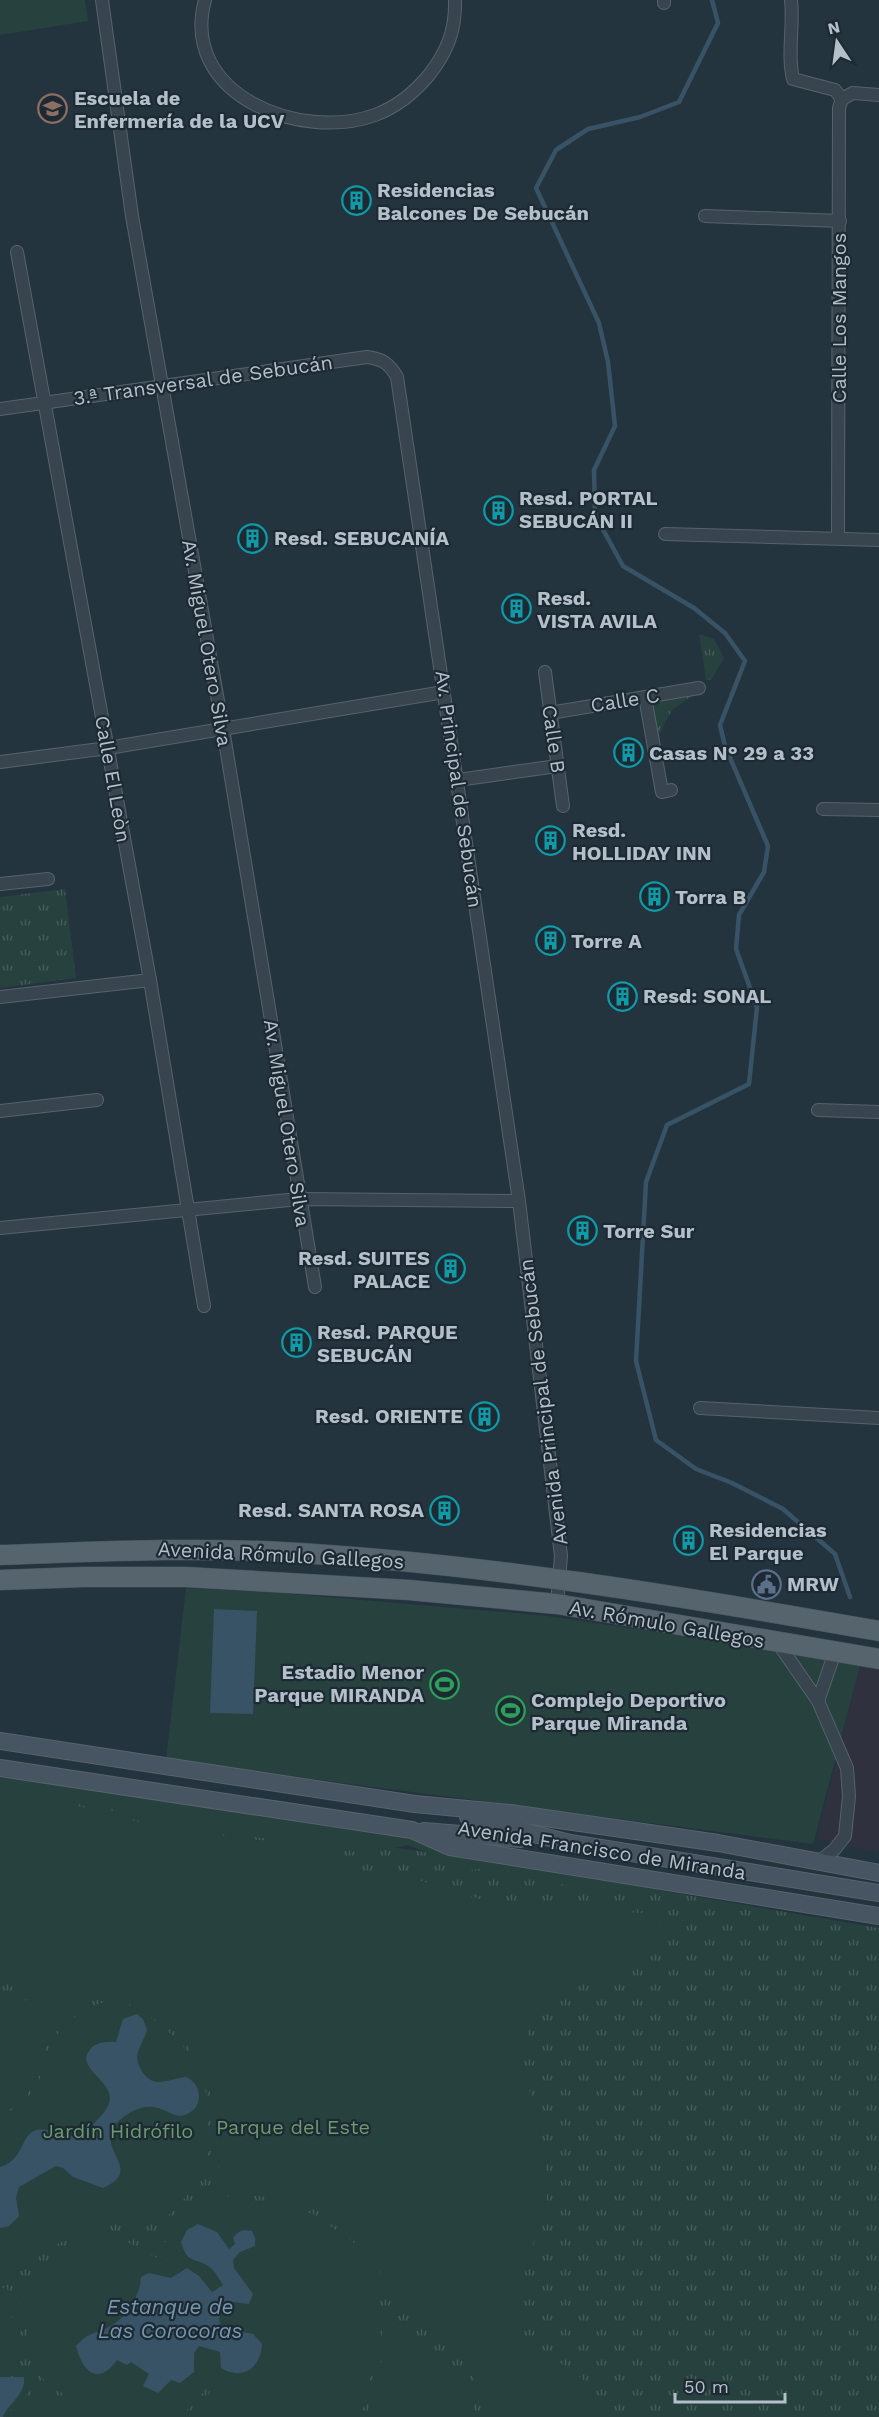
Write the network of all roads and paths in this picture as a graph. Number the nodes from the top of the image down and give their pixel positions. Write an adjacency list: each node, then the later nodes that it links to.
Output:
1 (102, 0): 11 (street, Av. Miguel Otero Silva)
2 (205, 0): 3 (street)
3 (455, 0)
4 (792, 0): 6 (street)
5 (879, 95): 6 (street)
6 (842, 99): 8 (street, Calle Los Mangos)
7 (705, 216): 8 (street)
8 (840, 221): 15 (street, Calle Los Mangos)
9 (17, 252): 12 (street, Calle El Leòn)
10 (397, 377): 11 (street, 3.ª Transversal de Sebucán); 19 (street, Av. Principal de Sebucán)
11 (161, 386): 12 (street, 3.ª Transversal de Sebucán); 22 (street, Av. Miguel Otero Silva)
12 (45, 402): 13 (street, 3.ª Transversal de Sebucán); 23 (street, Calle El Leòn)
13 (0, 409)
14 (665, 534): 15 (street)
15 (838, 538): 16 (street)
16 (879, 540)
17 (545, 672): 21 (street, Calle B)
18 (699, 687): 20 (street, Calle C)
19 (444, 692): 22 (street); 26 (street, Av. Principal de Sebucán)
20 (645, 698): 21 (street, Calle C); 27 (street)
21 (550, 713): 25 (street, Calle B)
22 (223, 729): 23 (street); 39 (street, Av. Miguel Otero Silva)
23 (108, 748): 24 (street); 33 (street, Calle El Leòn)
24 (0, 762)
25 (557, 766): 26 (street); 28 (street, Calle B)
26 (458, 780): 40 (street, Av. Principal de Sebucán)
27 (671, 790)
28 (563, 806)
29 (823, 809): 30 (street)
30 (879, 810)
31 (48, 879): 32 (street)
32 (0, 884)
33 (150, 980): 34 (street); 41 (street, Calle El Leòn)
34 (0, 998)
35 (97, 1100): 37 (street)
36 (818, 1110): 38 (street)
37 (0, 1111)
38 (879, 1112)
39 (299, 1199): 40 (street); 41 (street); 43 (street, Av. Miguel Otero Silva)
40 (519, 1201): 49 (street, Avenida Principal de Sebucán)
41 (187, 1210): 42 (street); 44 (street, Calle El Leòn)
42 (0, 1228)
43 (315, 1287)
44 (204, 1306)
45 (700, 1408): 46 (street)
46 (879, 1418)
47 (0, 1555): 49 (main road, Avenida Rómulo Gallegos)
48 (0, 1580): 50 (main road, Avenida Rómulo Gallegos)
49 (560, 1580): 50 (street, Avenida Principal de Sebucán); 51 (main road, Av. Rómulo Gallegos)
50 (557, 1604): 52 (main road, Av. Rómulo Gallegos)
51 (879, 1631)
52 (778, 1643): 53 (main road); 55 (street)
53 (835, 1652): 54 (main road); 55 (street)
54 (879, 1659)
55 (818, 1701): 61 (street)
56 (0, 1741): 58 (main road, Avenida Francisco de Miranda)
57 (0, 1768): 59 (main road, Avenida Francisco de Miranda)
58 (415, 1804): 60 (main road); 61 (main road, Avenida Francisco de Miranda)
59 (412, 1830): 60 (main road); 65 (main road, Avenida Francisco de Miranda)
60 (570, 1843): 63 (main road)
61 (820, 1861): 62 (main road, Avenida Francisco de Miranda)
62 (879, 1874)
63 (879, 1893)
64 (879, 1904): 65 (main road)
65 (862, 1913): 66 (main road, Avenida Francisco de Miranda)
66 (879, 1916)

